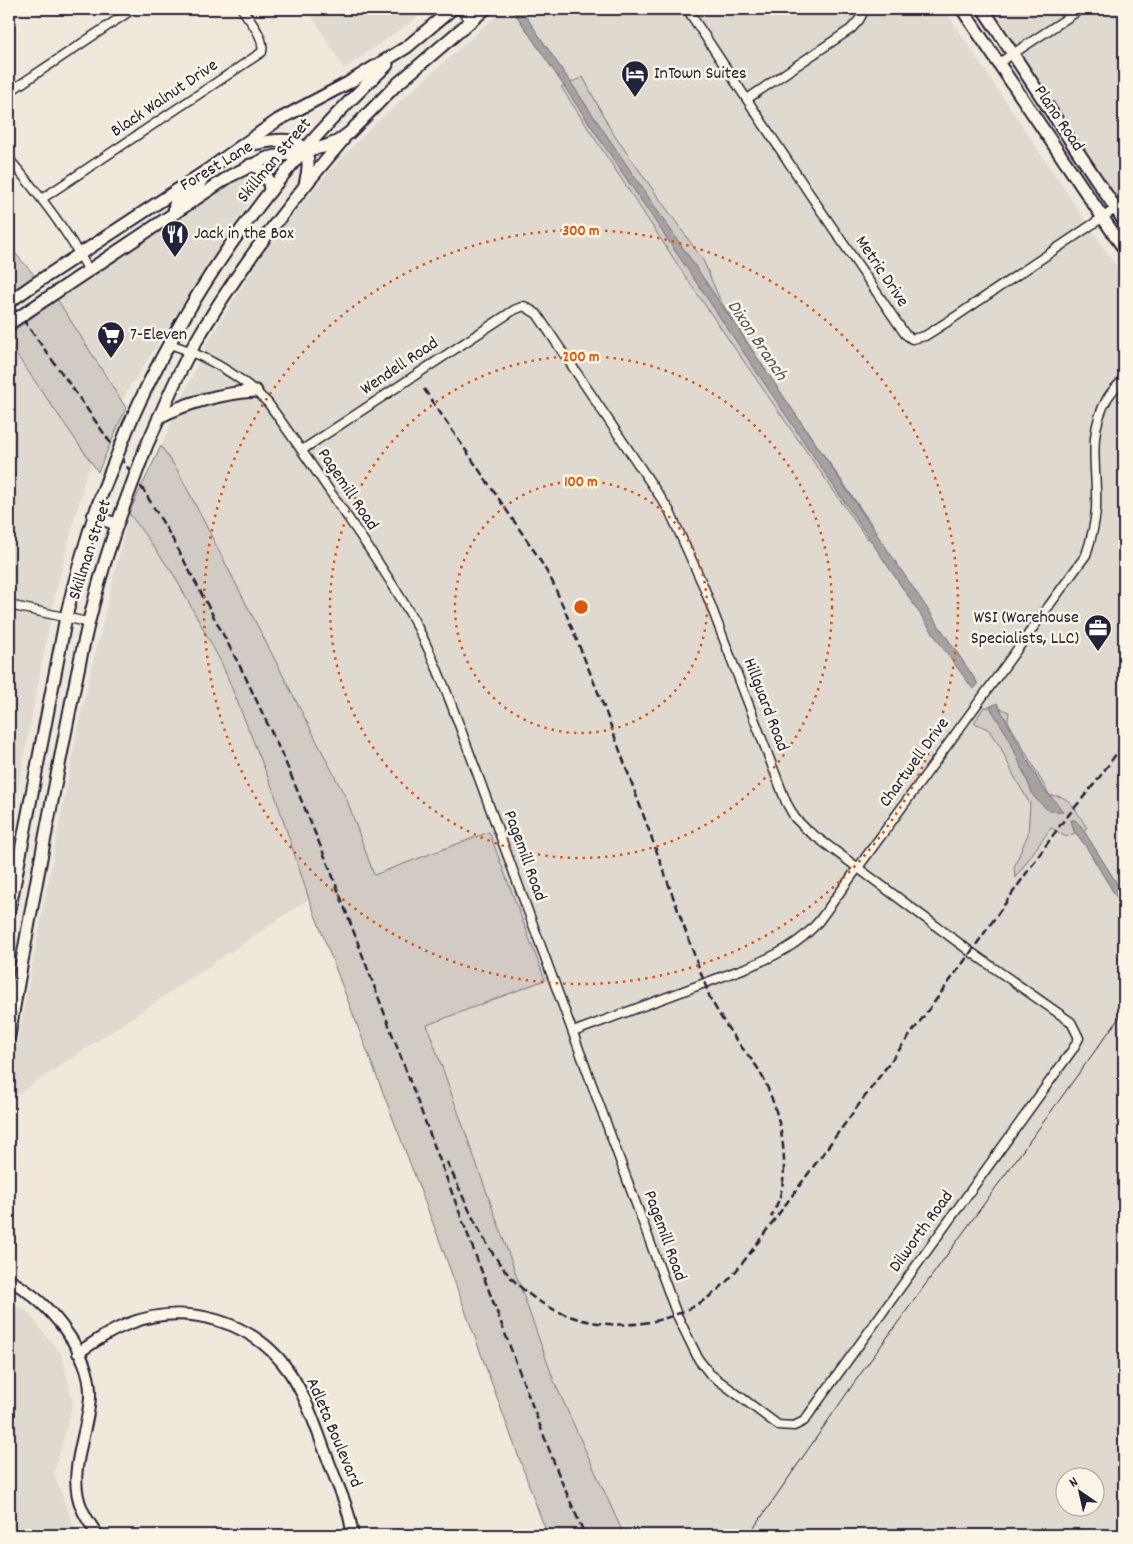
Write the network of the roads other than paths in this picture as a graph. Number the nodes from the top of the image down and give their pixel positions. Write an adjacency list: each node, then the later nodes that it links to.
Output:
1 (133, 9): 15 (street)
2 (242, 9): 25 (street, Black Walnut Drive)
3 (452, 9): 12 (main road, Forest Lane)
4 (462, 9): 11 (main road)
5 (485, 9): 11 (main road, Forest Lane)
6 (686, 9): 16 (street, Metric Drive)
7 (865, 9): 16 (street)
8 (962, 9): 14 (main road, Plano Road)
9 (983, 9): 13 (main road, Plano Road)
10 (1081, 9): 13 (street)
11 (472, 18): 17 (main road, Forest Lane)
12 (407, 48): 18 (main road, Forest Lane); 19 (main road, Skillman Street)
13 (1013, 54): 14 (street); 26 (main road, Plano Road)
14 (999, 64): 28 (main road, Plano Road)
15 (9, 92)
16 (747, 99): 28 (street, Metric Drive)
17 (349, 133): 19 (main road, Forest Lane); 23 (main road, Skillman Street)
18 (241, 146): 19 (main road); 22 (main road, Forest Lane)
19 (305, 150): 21 (main road, Forest Lane); 23 (main road); 24 (main road, Skillman Street)
20 (9, 158): 25 (street)
21 (250, 165): 24 (main road); 27 (main road, Forest Lane)
22 (206, 171): 27 (main road); 31 (main road, Forest Lane)
23 (305, 185): 37 (main road, Skillman Street)
24 (270, 191): 36 (main road, Skillman Street)
25 (43, 198): 31 (street)
26 (1120, 205): 28 (street, Metric Drive); 29 (main road, Plano Road)
27 (175, 213): 32 (main road, Forest Lane)
28 (1102, 217): 30 (main road, Plano Road)
29 (1124, 221)
30 (1124, 249)
31 (80, 254): 32 (street); 33 (main road, Forest Lane, bridge)
32 (89, 270): 35 (main road, Forest Lane, bridge)
33 (9, 302)
34 (514, 310): 41 (street, Wendell Road); 49 (street, Hillguard Road)
35 (9, 324)
36 (170, 344): 37 (street, Pagemill Road); 42 (main road, Skillman Street, bridge)
37 (191, 350): 39 (street, Pagemill Road); 40 (main road, Skillman Street)
38 (1124, 378): 49 (street, Chartwell Drive)
39 (256, 391): 40 (main road); 41 (street, Pagemill Road)
40 (159, 417): 43 (main road, Skillman Street, bridge)
41 (302, 450): 51 (street, Pagemill Road)
42 (93, 516): 43 (main road); 45 (main road, Skillman Street)
43 (116, 524): 46 (main road, Skillman Street)
44 (9, 605): 45 (street)
45 (66, 617): 46 (street); 47 (main road, Skillman Street)
46 (87, 622): 48 (main road, Skillman Street)
47 (23, 834): 48 (main road); 50 (main road, Skillman Street)
48 (45, 838): 52 (main road, Skillman Street)
49 (857, 868): 51 (street, Chartwell Drive); 53 (street, Hillguard Road)
50 (9, 912)
51 (573, 1032): 56 (street, Pagemill Road)
52 (9, 1036)
53 (1079, 1038): 56 (street, Dilworth Road)
54 (9, 1280): 55 (street)
55 (78, 1353): 57 (street); 58 (street, Adleta Boulevard)
56 (778, 1425)
57 (98, 1535)
58 (353, 1535)

